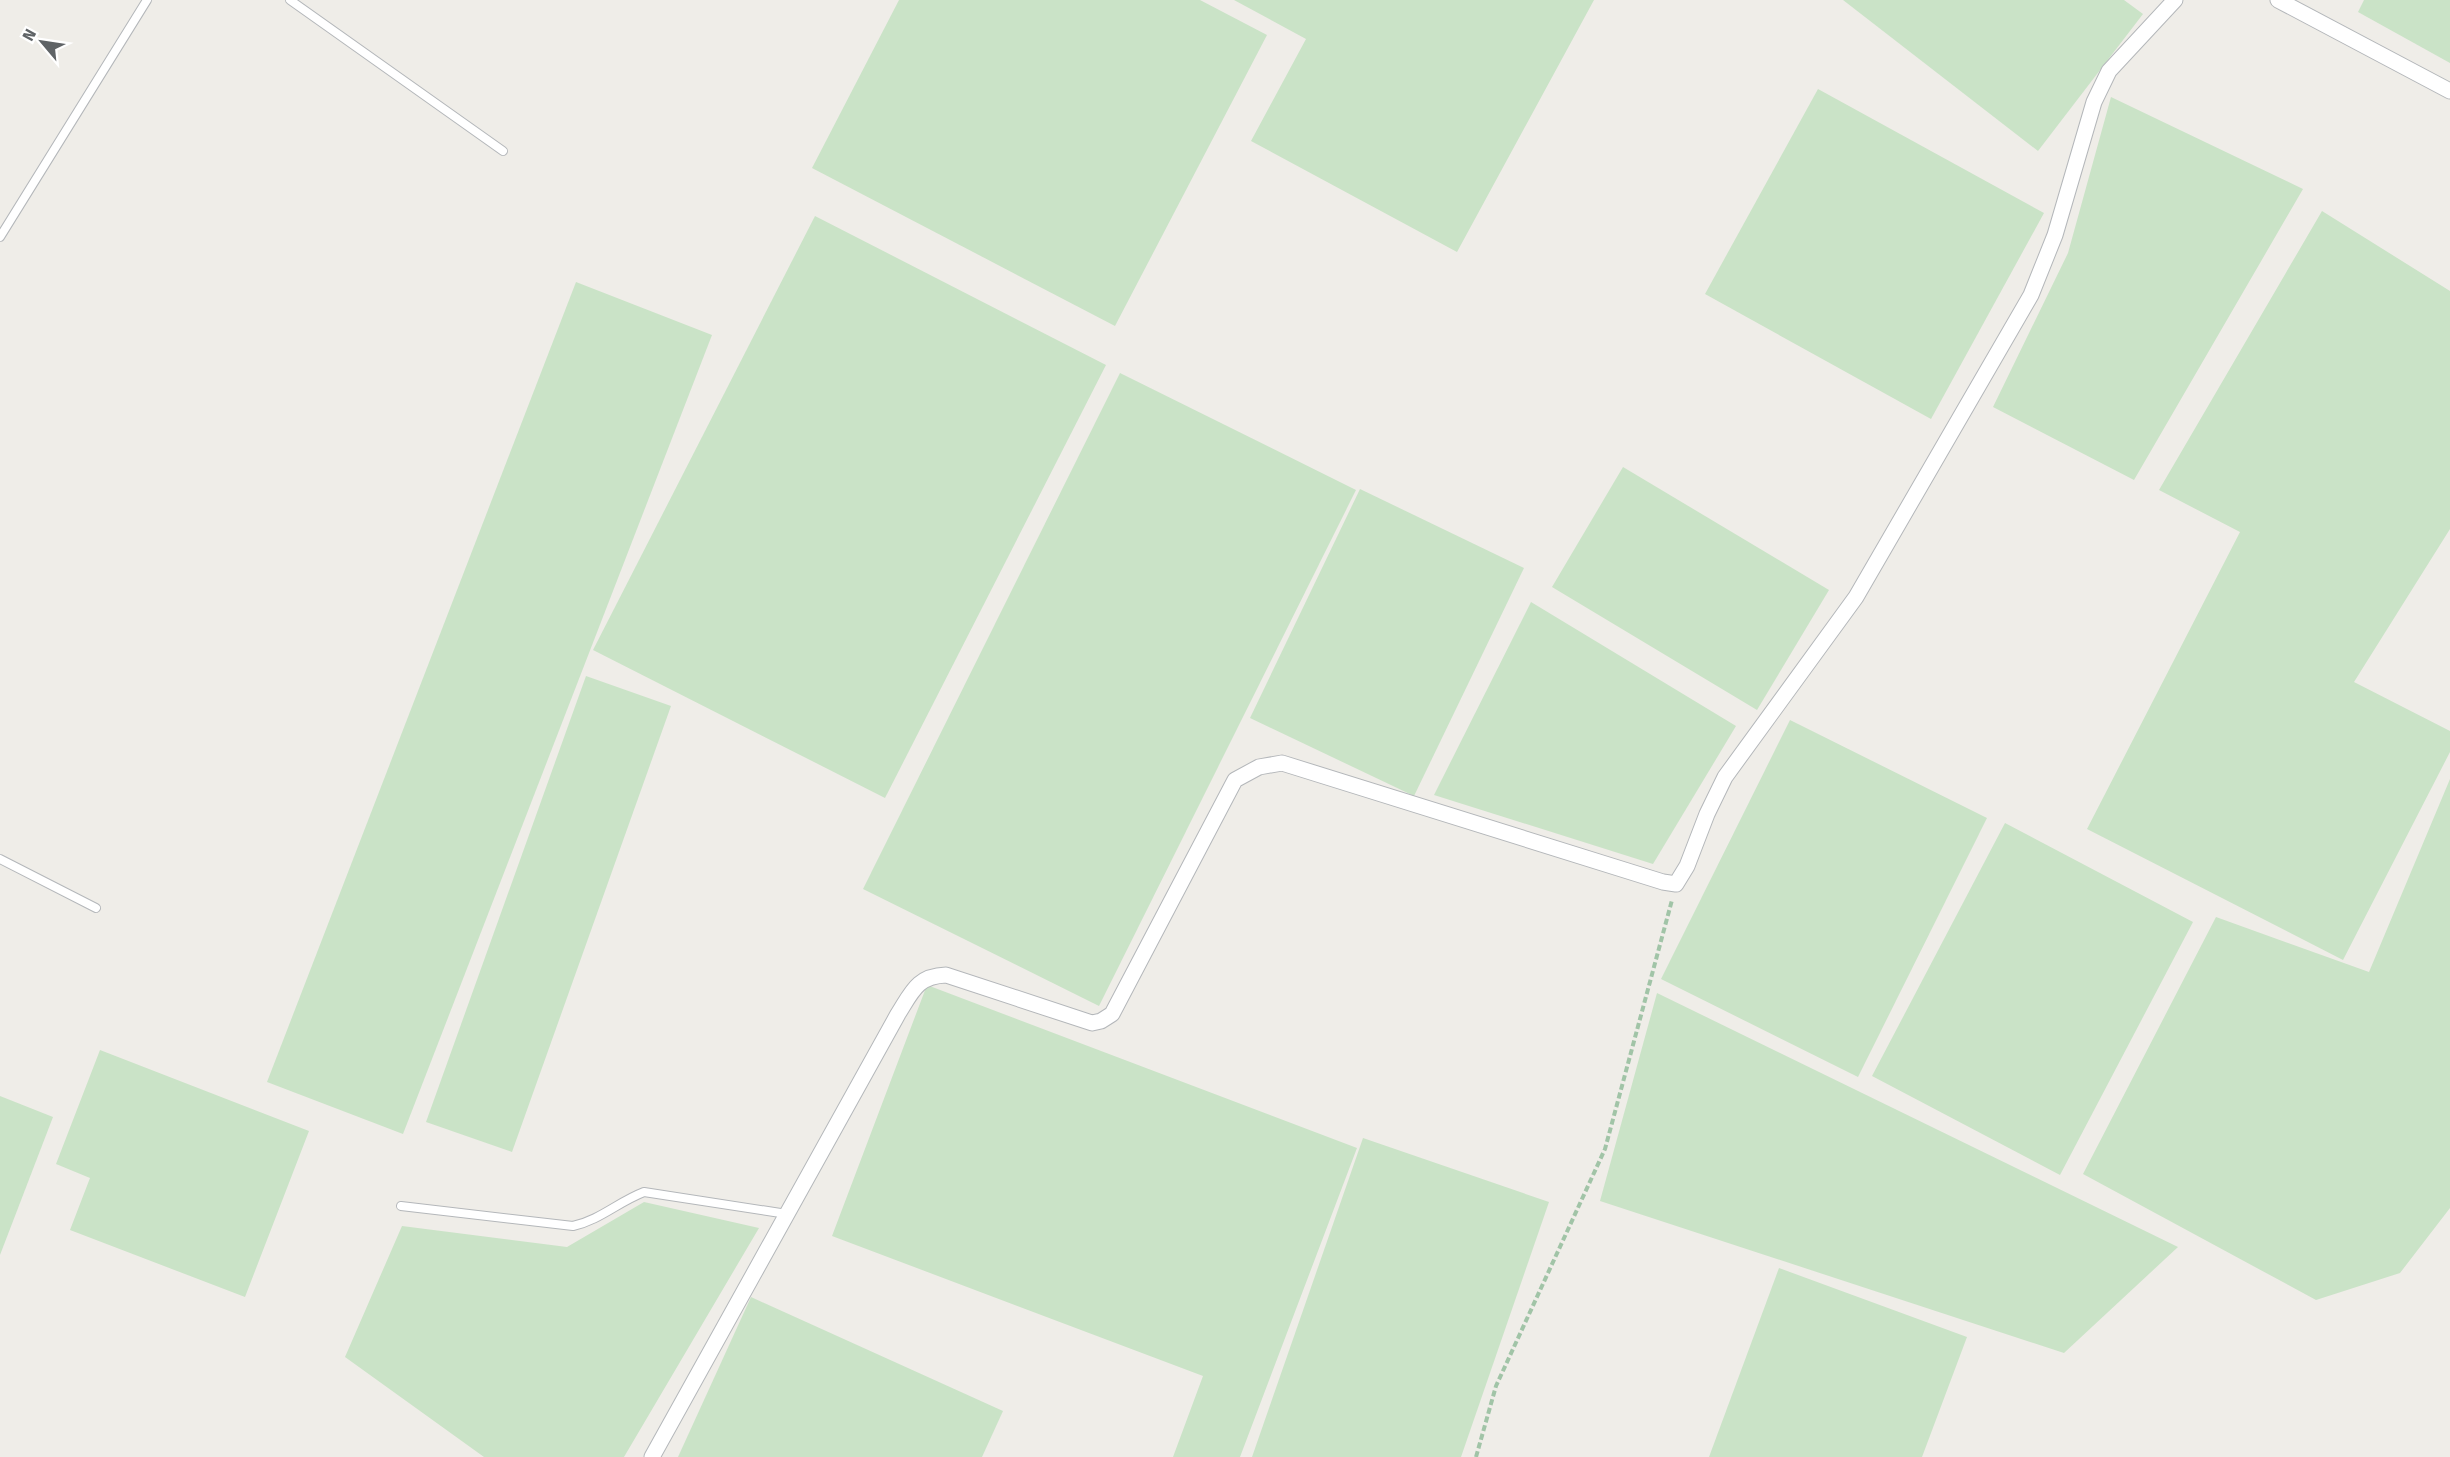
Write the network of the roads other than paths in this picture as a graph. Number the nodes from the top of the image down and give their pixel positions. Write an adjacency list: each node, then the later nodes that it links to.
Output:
1 (147, 0): 7 (lane)
2 (290, 0): 6 (lane)
3 (2175, 0): 11 (street)
4 (2278, 0): 5 (street)
5 (2450, 91)
6 (503, 151)
7 (0, 237)
8 (0, 859): 9 (lane)
9 (96, 908)
10 (401, 1206): 11 (lane)
11 (787, 1214): 12 (street)
12 (652, 1457)

